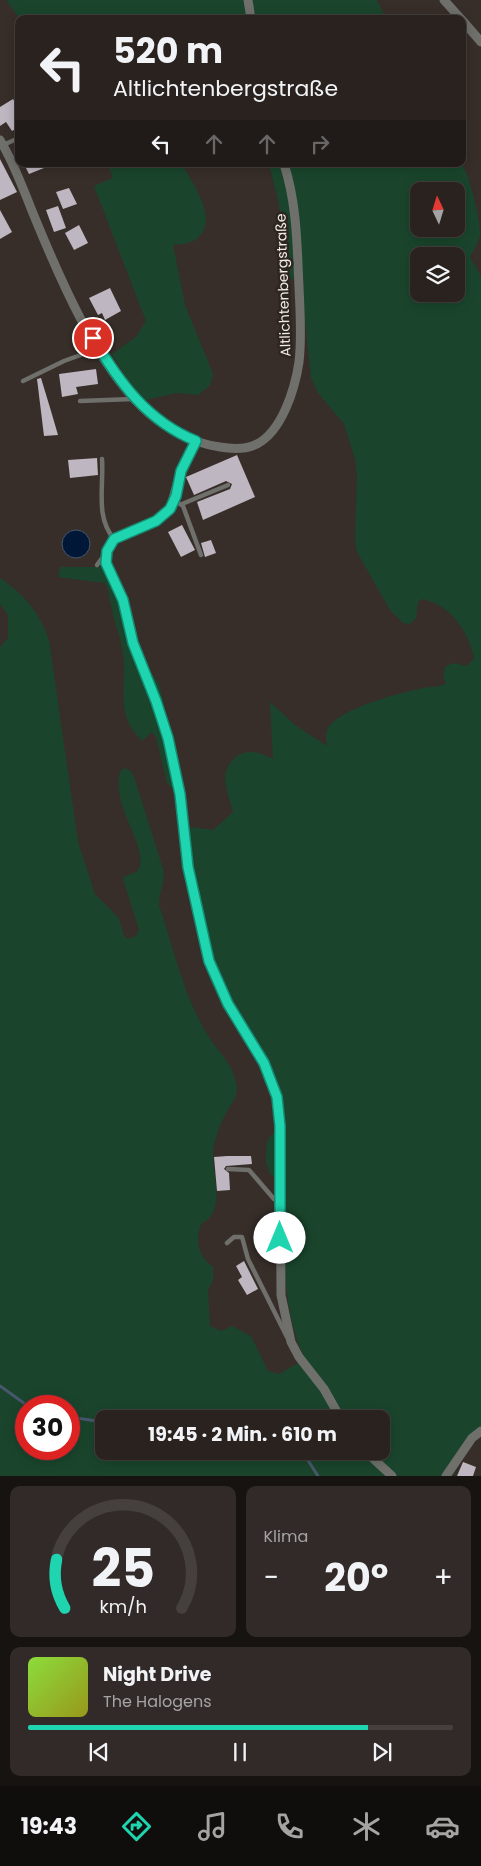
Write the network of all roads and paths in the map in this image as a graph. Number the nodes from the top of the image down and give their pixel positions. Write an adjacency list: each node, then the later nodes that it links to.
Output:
1 (248, 0): 3 (street)
2 (444, 0): 4 (street)
3 (250, 15)
4 (458, 15)
5 (466, 24): 6 (street)
6 (481, 42)
7 (15, 139): 8 (lane)
8 (2, 143): 10 (street, Altlichtenbergstraße)
9 (285, 167): 14 (street, Altlichtenbergstraße)
10 (98, 348): 11 (lane); 12 (street, Altlichtenbergstraße)
11 (22, 381)
12 (134, 399): 13 (lane); 14 (street, Altlichtenbergstraße)
13 (80, 401)
14 (196, 441): 17 (street)
15 (102, 459): 18 (lane)
16 (228, 485): 17 (lane)
17 (178, 502): 18 (street); 20 (lane)
18 (114, 539): 19 (street)
19 (107, 551): 21 (lane); 23 (street)
20 (201, 555)
21 (97, 565)
22 (228, 1169): 23 (lane)
23 (281, 1203): 25 (street)
24 (227, 1243): 25 (lane)
25 (291, 1342): 26 (street)
26 (336, 1410)
27 (481, 1431): 30 (street)
28 (375, 1460): 29 (street)
29 (392, 1476)
30 (446, 1476)

